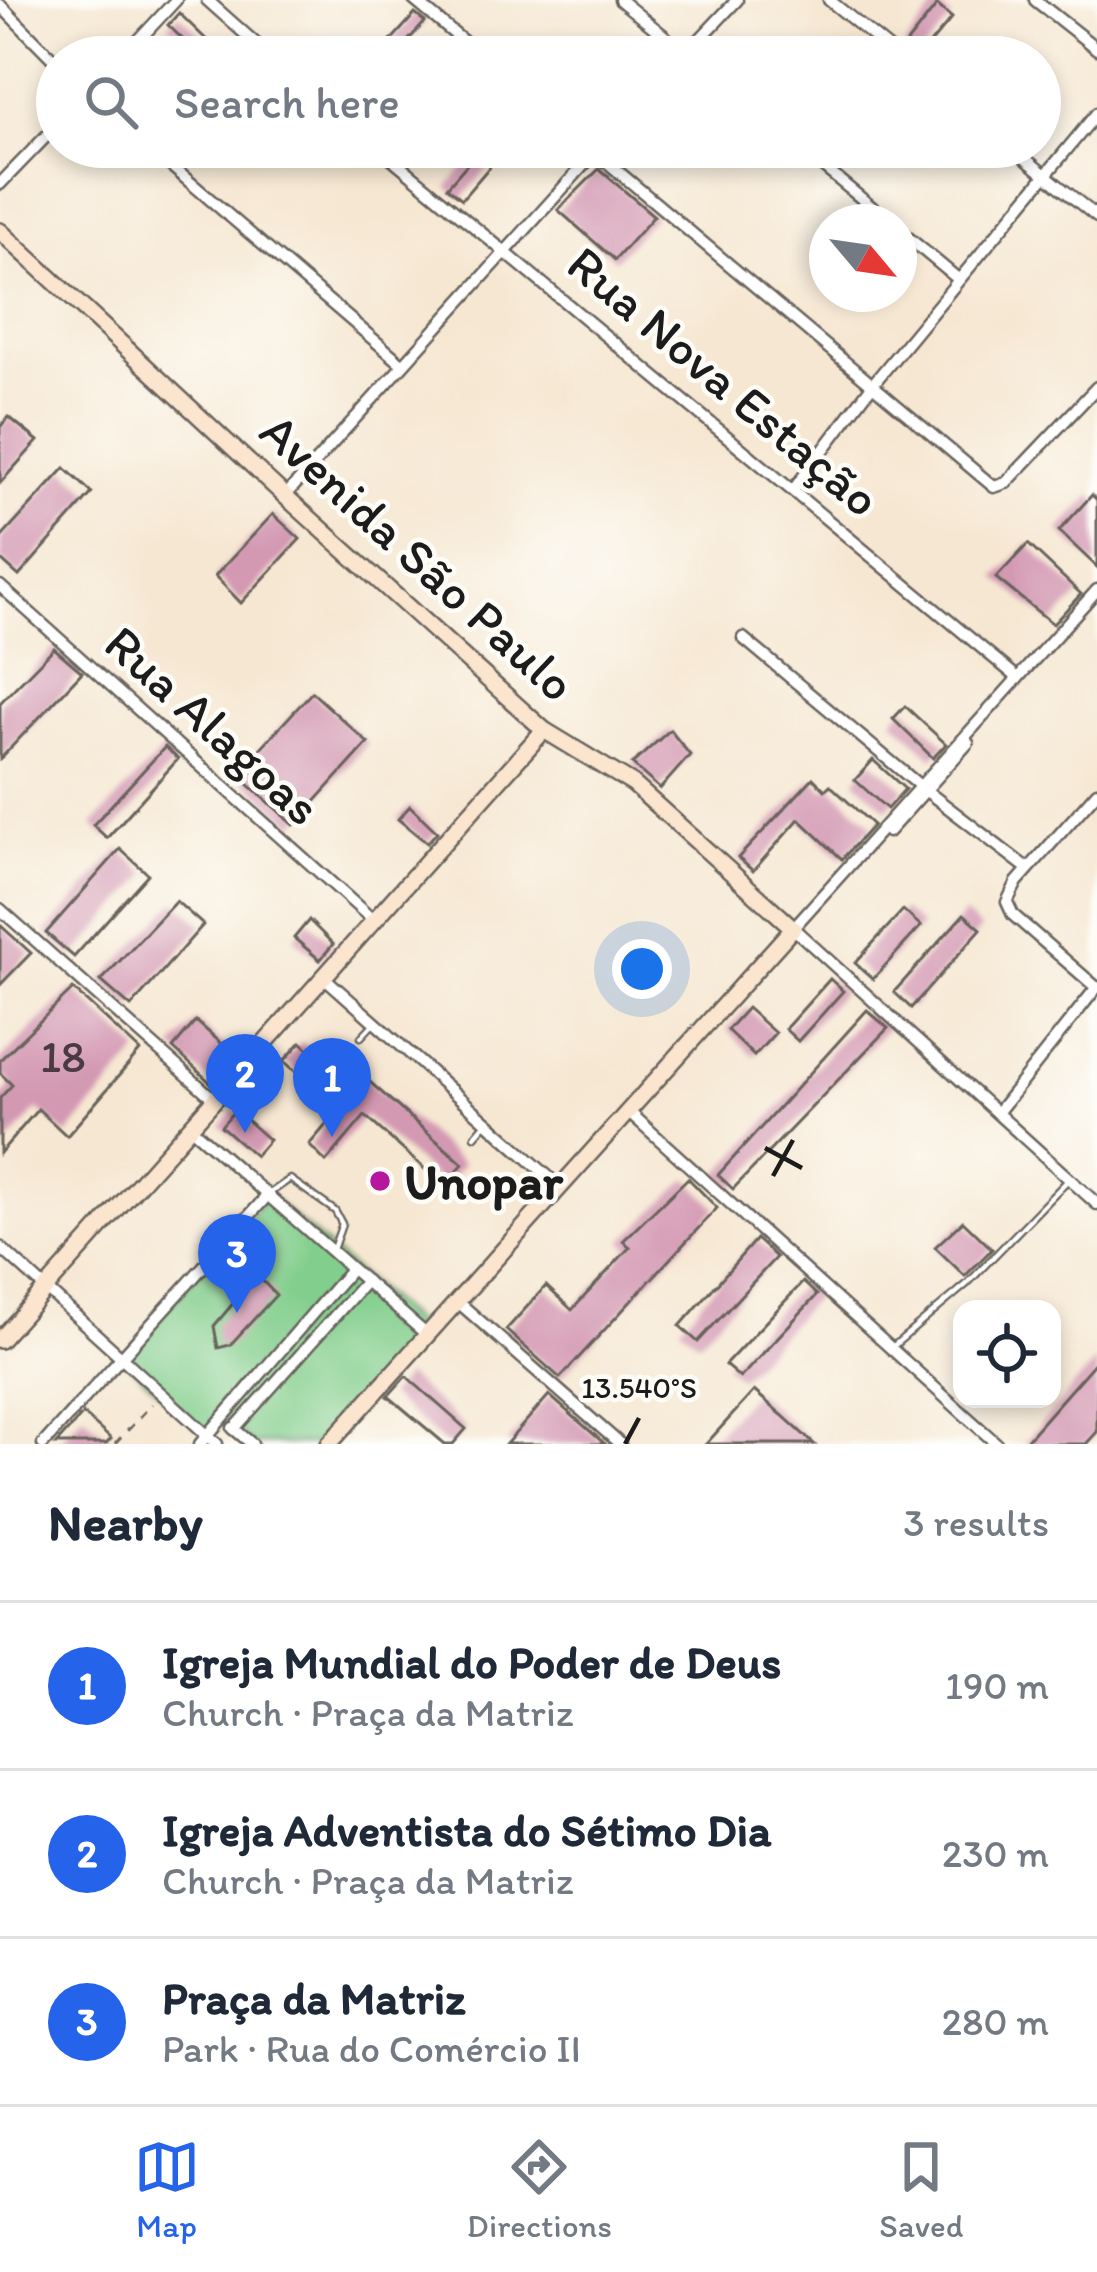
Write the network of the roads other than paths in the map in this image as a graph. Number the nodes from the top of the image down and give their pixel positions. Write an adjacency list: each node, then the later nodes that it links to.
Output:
1 (176, 0): 9 (street)
2 (207, 0): 10 (street)
3 (413, 0): 11 (street)
4 (620, 0): 12 (street)
5 (736, 0): 13 (street)
6 (829, 0): 14 (street)
7 (1035, 0): 16 (street)
8 (0, 5): 15 (street)
9 (143, 36)
10 (247, 36)
11 (457, 36)
12 (663, 36)
13 (704, 36)
14 (873, 36)
15 (36, 42)
16 (1097, 50)
17 (1097, 112): 19 (street)
18 (36, 147): 28 (street)
19 (1061, 155)
20 (173, 168): 35 (street)
21 (404, 168): 33 (street, Rua Nova Estação)
22 (578, 168): 33 (street)
23 (617, 168): 36 (street)
24 (824, 168): 29 (street)
25 (1037, 168): 27 (street)
26 (1050, 168): 27 (street)
27 (1045, 174): 30 (street); 34 (street)
28 (0, 184)
29 (868, 204)
30 (1097, 217)
31 (0, 231): 39 (main road, Avenida São Paulo)
32 (917, 245): 34 (street)
33 (506, 250): 35 (street); 38 (street, Rua Nova Estação)
34 (958, 279): 36 (street)
35 (401, 364): 39 (street)
36 (873, 384): 37 (street); 38 (street)
37 (1097, 387)
38 (794, 489): 44 (street, Rua Nova Estação)
39 (285, 496): 45 (main road, Avenida São Paulo)
40 (0, 586): 50 (street, Rua Alagoas)
41 (1097, 590): 44 (street)
42 (1097, 601): 46 (street)
43 (742, 638): 46 (street)
44 (1018, 678): 46 (street)
45 (544, 730): 50 (main road); 51 (main road, Avenida São Paulo)
46 (922, 788): 48 (street); 51 (street)
47 (1097, 792): 48 (street)
48 (1028, 869): 53 (street)
49 (0, 909): 56 (street)
50 (375, 922): 52 (main road)
51 (794, 931): 57 (main road); 58 (street); 62 (street)
52 (325, 978): 54 (street); 56 (main road)
53 (1097, 987): 58 (street)
54 (375, 1022): 55 (lane); 59 (street)
55 (361, 1037)
56 (215, 1100): 60 (main road)
57 (628, 1112): 64 (main road); 76 (street)
58 (997, 1113): 62 (street)
59 (488, 1122): 61 (lane); 64 (street)
60 (190, 1127): 66 (street); 72 (main road)
61 (476, 1136)
62 (1067, 1181): 65 (street); 67 (street); 76 (lane)
63 (1097, 1181): 65 (street)
64 (560, 1186): 73 (main road)
65 (1085, 1194): 67 (street)
66 (268, 1195): 69 (street); 69 (lane); 77 (street)
67 (1097, 1208)
68 (0, 1247): 72 (street)
69 (332, 1252): 70 (street)
70 (351, 1269): 71 (street); 78 (street)
71 (366, 1281): 74 (street); 79 (street)
72 (46, 1289): 75 (main road); 77 (street)
73 (457, 1301): 74 (main road); 84 (street)
74 (427, 1335): 83 (main road)
75 (0, 1340)
76 (891, 1348): 85 (street)
77 (122, 1358): 80 (street); 81 (street)
78 (221, 1418): 79 (street); 80 (street)
79 (234, 1429): 82 (street)
80 (208, 1441)
81 (43, 1444)
82 (251, 1444)
83 (328, 1444)
84 (620, 1444)
85 (998, 1444)

